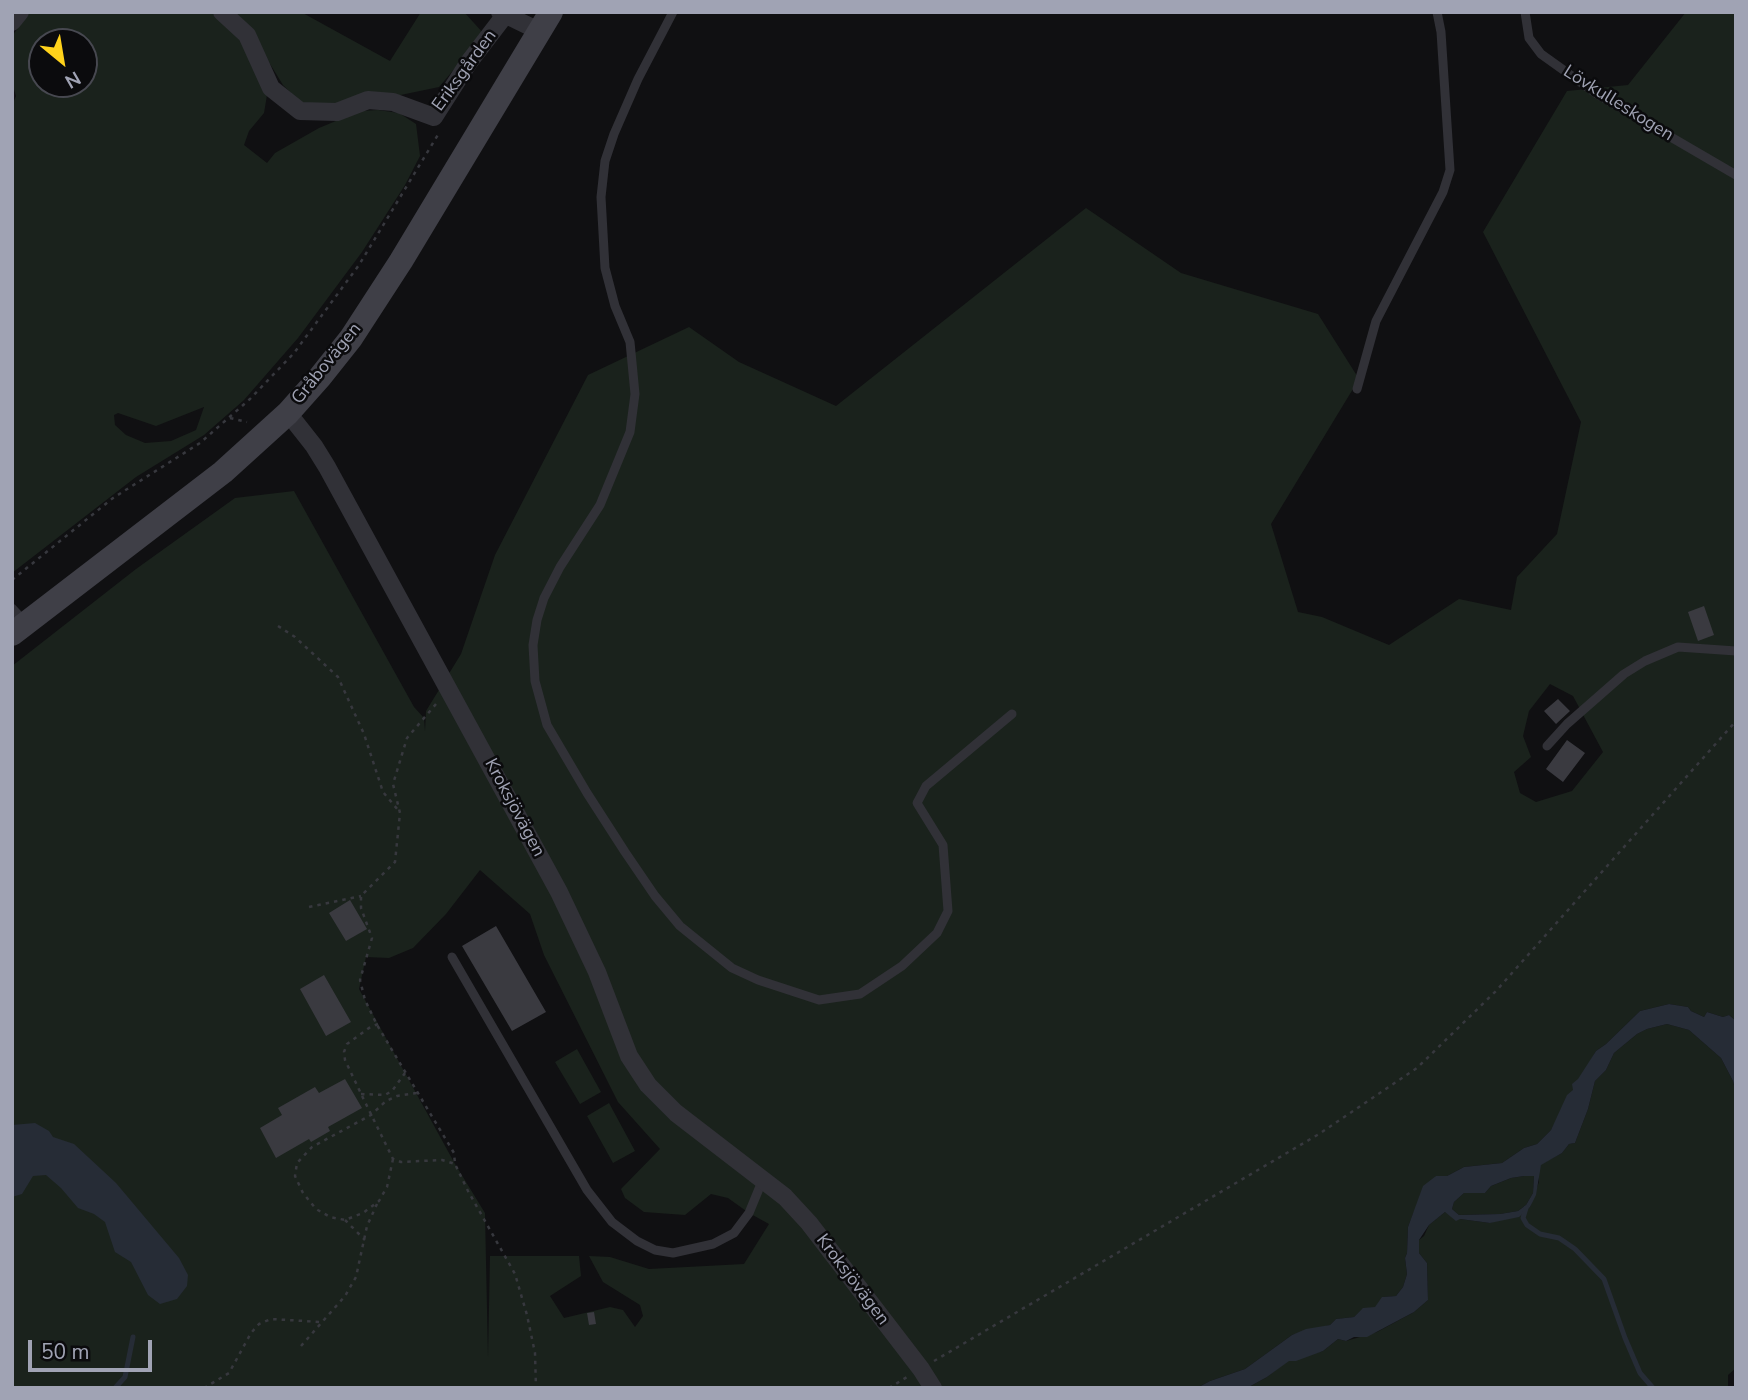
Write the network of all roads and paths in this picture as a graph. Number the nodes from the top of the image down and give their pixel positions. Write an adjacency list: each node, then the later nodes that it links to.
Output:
1 (20, 12): 7 (street)
2 (222, 12): 6 (street, Eriksgården)
3 (673, 12): 18 (lane)
4 (1437, 12): 11 (lane)
5 (1525, 12): 10 (lane, Lövkulleskogen)
6 (503, 13): 8 (street, Eriksgården)
7 (12, 22)
8 (545, 22): 12 (main road, Gråbovägen)
9 (439, 134): 13 (path)
10 (1736, 175)
11 (1357, 388)
12 (288, 412): 14 (main road, Gråbovägen); 17 (street, Kroksjövägen)
13 (12, 580)
14 (17, 622)
15 (278, 626): 21 (path)
16 (1736, 652): 20 (lane)
17 (449, 688): 21 (path); 32 (street, Kroksjövägen)
18 (1012, 714)
19 (1736, 722): 38 (path)
20 (1547, 746)
21 (400, 813): 22 (path)
22 (361, 896): 23 (path); 25 (path)
23 (309, 907)
24 (452, 957): 32 (lane)
25 (377, 1025): 26 (path); 28 (path)
26 (405, 1073): 27 (path); 28 (path)
27 (418, 1093): 29 (path); 31 (path)
28 (361, 1094): 29 (path)
29 (371, 1115): 30 (path); 34 (path)
30 (393, 1159): 31 (path); 33 (path)
31 (455, 1164): 40 (path)
32 (763, 1179): 38 (street, Kroksjövägen)
33 (379, 1201): 34 (path); 35 (path)
34 (345, 1220): 35 (path)
35 (365, 1240): 36 (path)
36 (321, 1322): 37 (path); 39 (path)
37 (301, 1346)
38 (921, 1369): 41 (street, Kroksjövägen)
39 (204, 1388)
40 (536, 1388)
41 (933, 1388)

